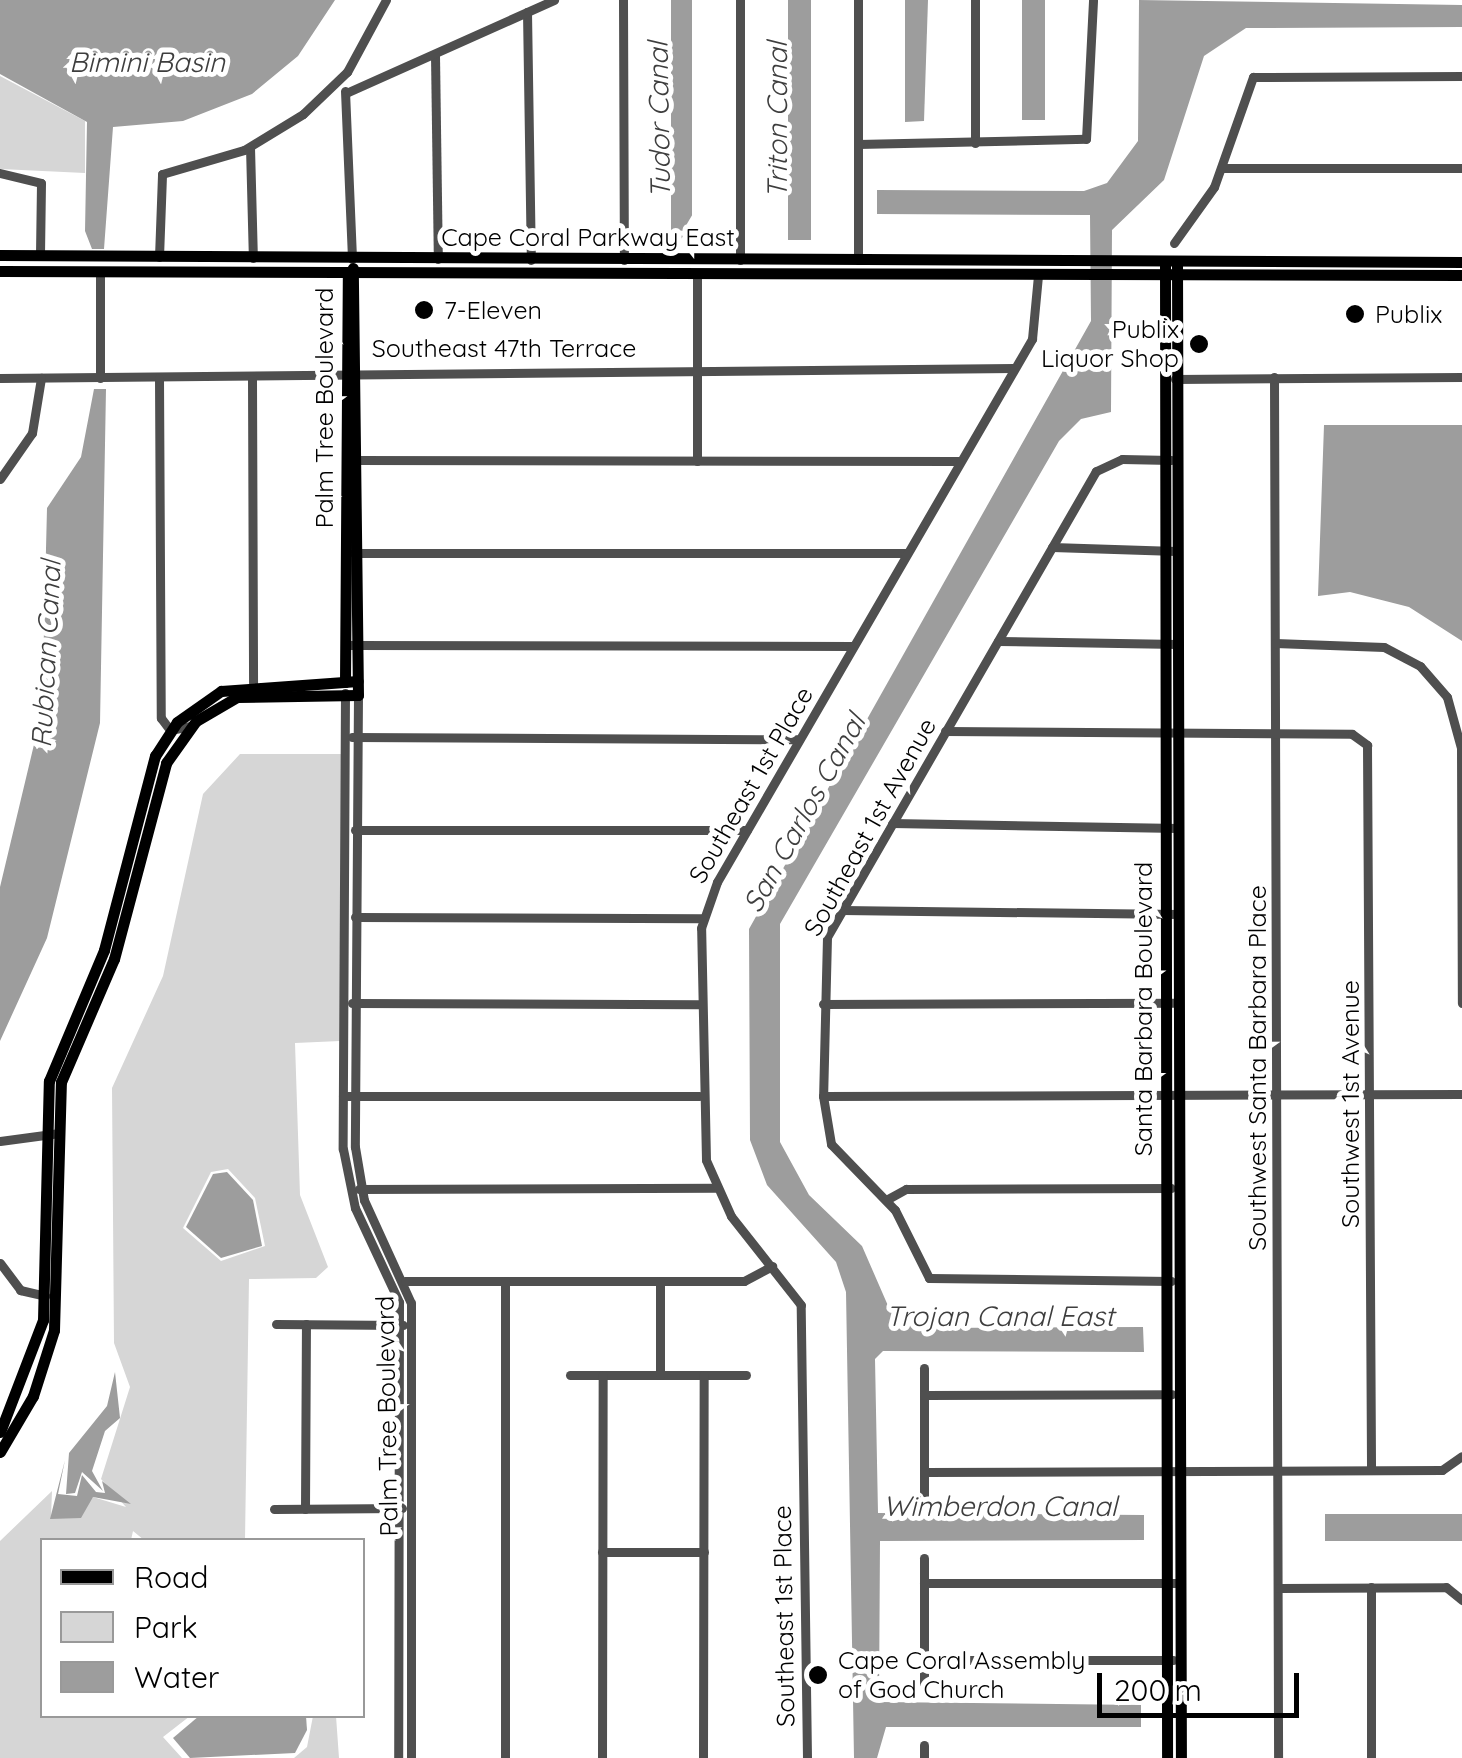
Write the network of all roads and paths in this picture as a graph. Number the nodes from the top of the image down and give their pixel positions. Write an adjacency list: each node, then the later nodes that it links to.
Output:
1 (386, 0): 11 (street)
2 (554, 0): 8 (street)
3 (623, 0): 27 (street)
4 (740, 0): 29 (street)
5 (858, 0): 14 (street)
6 (975, 0): 13 (street)
7 (1092, 0): 13 (street)
8 (528, 12): 9 (street); 26 (street)
9 (435, 55): 12 (street); 25 (street)
10 (1462, 76): 16 (street)
11 (339, 80): 12 (street); 15 (street)
12 (346, 93): 24 (street)
13 (974, 143): 14 (street)
14 (858, 144): 30 (street)
15 (250, 147): 22 (street); 23 (street)
16 (1223, 168): 17 (street); 19 (street)
17 (1462, 168)
18 (0, 173): 21 (street)
19 (1174, 243)
20 (0, 255): 21 (main road, Cape Coral Parkway East)
21 (40, 256): 22 (main road, Cape Coral Parkway East)
22 (159, 257): 23 (main road, Cape Coral Parkway East); 36 (main road)
23 (253, 258): 24 (main road, Cape Coral Parkway East)
24 (352, 258): 25 (main road, Cape Coral Parkway East); 38 (main road, Palm Tree Boulevard)
25 (438, 260): 26 (main road, Cape Coral Parkway East)
26 (531, 260): 27 (main road, Cape Coral Parkway East)
27 (624, 260): 28 (main road, Cape Coral Parkway East)
28 (658, 260): 29 (main road, Cape Coral Parkway East); 41 (main road)
29 (740, 260): 30 (main road, Cape Coral Parkway East); 42 (main road)
30 (858, 260): 31 (main road, Cape Coral Parkway East); 44 (main road)
31 (925, 260): 33 (main road, Cape Coral Parkway East); 45 (main road)
32 (1402, 262): 33 (main road); 34 (main road); 40 (main road)
33 (1171, 268): 40 (main road); 46 (main road); 47 (main road, Santa Barbara Boulevard); 58 (main road, Santa Barbara Boulevard)
34 (1462, 269): 40 (main road)
35 (0, 271): 36 (main road, Cape Coral Parkway East)
36 (71, 272): 37 (main road, Cape Coral Parkway East)
37 (100, 273): 38 (main road, Cape Coral Parkway East); 55 (street)
38 (351, 274): 41 (main road, Cape Coral Parkway East); 48 (main road, Palm Tree Boulevard); 59 (main road, Palm Tree Boulevard)
39 (1038, 274): 45 (main road, Cape Coral Parkway East); 46 (main road, Cape Coral Parkway East); 50 (street, Southeast 1st Place)
40 (1318, 275)
41 (581, 276): 42 (main road, Cape Coral Parkway East)
42 (661, 276): 43 (main road, Cape Coral Parkway East)
43 (698, 276): 44 (main road, Cape Coral Parkway East); 49 (street)
44 (784, 276): 45 (main road, Cape Coral Parkway East)
45 (860, 276)
46 (1110, 277): 47 (main road)
47 (1164, 292): 58 (main road, Santa Barbara Boulevard)
48 (356, 368): 49 (street, Southeast 47th Terrace); 59 (street, Southeast 47th Terrace); 60 (main road, Palm Tree Boulevard)
49 (697, 368): 50 (street, Southeast 47th Terrace); 62 (street)
50 (1014, 368): 63 (street, Southeast 1st Place)
51 (1274, 377): 52 (street); 58 (street); 70 (street, Southwest Santa Barbara Place)
52 (1462, 377)
53 (0, 378): 54 (street, Southeast 47th Terrace)
54 (41, 378): 55 (street, Southeast 47th Terrace); 64 (street)
55 (100, 378): 56 (street, Southeast 47th Terrace)
56 (159, 378): 57 (street, Southeast 47th Terrace); 77 (street)
57 (252, 379): 59 (street, Southeast 47th Terrace); 74 (street)
58 (1169, 379): 61 (main road, Santa Barbara Boulevard)
59 (345, 380): 60 (main road, Palm Tree Boulevard)
60 (352, 460): 62 (street); 67 (main road, Palm Tree Boulevard)
61 (1169, 460): 65 (street, Southeast 1st Avenue); 66 (main road, Santa Barbara Boulevard)
62 (698, 461): 63 (street)
63 (960, 461): 68 (street, Southeast 1st Place)
64 (0, 479)
65 (1052, 547): 66 (street); 69 (street, Southeast 1st Avenue)
66 (1170, 551): 71 (main road, Santa Barbara Boulevard)
67 (352, 553): 68 (street); 72 (main road, Palm Tree Boulevard)
68 (907, 554): 73 (street, Southeast 1st Place)
69 (998, 640): 71 (street); 78 (street, Southeast 1st Avenue)
70 (1275, 643): 79 (street, Southwest Santa Barbara Place); 98 (street)
71 (1170, 644): 80 (main road, Santa Barbara Boulevard)
72 (352, 645): 73 (street); 75 (main road, Palm Tree Boulevard)
73 (854, 646): 83 (street, Southeast 1st Place)
74 (253, 688): 75 (main road); 76 (main road); 77 (main road)
75 (351, 688): 81 (street, Palm Tree Boulevard); 82 (street, Palm Tree Boulevard)
76 (191, 726): 77 (street); 89 (main road)
77 (170, 730): 89 (main road)
78 (945, 731): 80 (street); 84 (street, Southeast 1st Avenue)
79 (1275, 735): 80 (street); 101 (street, Southwest 1st Avenue); 104 (street, Southwest Santa Barbara Place)
80 (1171, 736): 85 (main road, Santa Barbara Boulevard)
81 (345, 737): 82 (street); 86 (street, Palm Tree Boulevard)
82 (358, 737): 83 (street); 87 (street, Palm Tree Boulevard)
83 (800, 739): 88 (street, Southeast 1st Place)
84 (892, 824): 85 (street); 90 (street, Southeast 1st Avenue)
85 (1171, 828): 91 (main road, Santa Barbara Boulevard)
86 (345, 830): 87 (street); 92 (street, Palm Tree Boulevard)
87 (357, 830): 88 (street); 93 (street, Palm Tree Boulevard)
88 (747, 830): 94 (street, Southeast 1st Place)
89 (129, 878): 109 (main road)
90 (842, 910): 91 (street); 100 (street, Southeast 1st Avenue)
91 (1172, 914): 97 (main road, Santa Barbara Boulevard)
92 (344, 917): 93 (street); 95 (street, Palm Tree Boulevard)
93 (357, 917): 94 (street); 96 (street, Palm Tree Boulevard)
94 (702, 918): 99 (street, Southeast 1st Place)
95 (344, 1003): 96 (street); 105 (street, Palm Tree Boulevard)
96 (356, 1003): 99 (street); 106 (street, Palm Tree Boulevard)
97 (1172, 1003): 100 (street); 103 (main road, Santa Barbara Boulevard)
98 (1462, 1003)
99 (700, 1004): 107 (street, Southeast 1st Place)
100 (823, 1004): 108 (street, Southeast 1st Avenue)
101 (1370, 1094): 102 (street); 104 (street); 139 (street, Southwest 1st Avenue)
102 (1462, 1094)
103 (1172, 1095): 104 (street); 108 (street); 113 (main road, Santa Barbara Boulevard)
104 (1277, 1095): 140 (street, Southwest Santa Barbara Place)
105 (343, 1096): 106 (street); 114 (street, Palm Tree Boulevard)
106 (356, 1096): 107 (street); 111 (street, Palm Tree Boulevard)
107 (699, 1096): 112 (street, Southeast 1st Place)
108 (823, 1096): 115 (street, Southeast 1st Avenue)
109 (52, 1133): 110 (street); 123 (main road)
110 (0, 1141)
111 (361, 1188): 112 (street); 114 (street); 122 (street, Palm Tree Boulevard)
112 (716, 1188): 117 (street, Southeast 1st Place)
113 (1173, 1188): 115 (street); 121 (main road, Santa Barbara Boulevard)
114 (350, 1192): 118 (street, Palm Tree Boulevard)
115 (886, 1200): 121 (street, Southeast 1st Avenue)
116 (0, 1263): 123 (street)
117 (772, 1266): 120 (street); 165 (street, Southeast 1st Place)
118 (393, 1278): 122 (street); 126 (street, Palm Tree Boulevard)
119 (505, 1281): 120 (street); 122 (street); 162 (street)
120 (660, 1281): 131 (street)
121 (1173, 1281): 134 (main road, Santa Barbara Boulevard)
122 (408, 1282): 127 (street, Palm Tree Boulevard)
123 (52, 1297): 136 (main road); 137 (main road)
124 (276, 1324): 125 (street)
125 (306, 1324): 126 (street); 144 (street)
126 (399, 1324): 127 (street); 145 (street, Palm Tree Boulevard)
127 (411, 1325): 146 (street, Palm Tree Boulevard)
128 (924, 1368): 135 (street)
129 (570, 1375): 130 (street)
130 (603, 1375): 131 (street); 148 (street)
131 (660, 1375): 132 (street)
132 (704, 1375): 133 (street); 149 (street)
133 (746, 1375)
134 (1173, 1394): 135 (street); 142 (main road, Santa Barbara Boulevard)
135 (924, 1396): 141 (street)
136 (0, 1432)
137 (0, 1452)
138 (1459, 1460): 139 (street)
139 (1371, 1470): 140 (street)
140 (1279, 1471): 142 (street); 154 (street, Southwest Santa Barbara Place)
141 (924, 1472): 142 (street); 143 (street)
142 (1173, 1472): 152 (main road, Santa Barbara Boulevard)
143 (924, 1497)
144 (306, 1508): 145 (street); 147 (street)
145 (398, 1508): 146 (street); 160 (street, Palm Tree Boulevard)
146 (411, 1508): 161 (street, Palm Tree Boulevard)
147 (274, 1509)
148 (602, 1552): 149 (street); 163 (street)
149 (704, 1552): 164 (street)
150 (924, 1558): 151 (street)
151 (924, 1583): 152 (street); 156 (street)
152 (1173, 1583): 157 (main road, Santa Barbara Boulevard)
153 (1371, 1587): 154 (street); 155 (street); 170 (street)
154 (1278, 1588): 169 (street, Southwest Santa Barbara Place)
155 (1461, 1596)
156 (924, 1660): 157 (street); 158 (street)
157 (1174, 1660): 167 (main road, Santa Barbara Boulevard); 168 (main road, Santa Barbara Boulevard)
158 (924, 1685)
159 (924, 1745): 166 (street)
160 (398, 1758)
161 (411, 1758)
162 (505, 1758)
163 (602, 1758)
164 (704, 1758)
165 (806, 1758)
166 (924, 1758)
167 (1167, 1758)
168 (1181, 1758)
169 (1278, 1758)
170 (1371, 1758)

